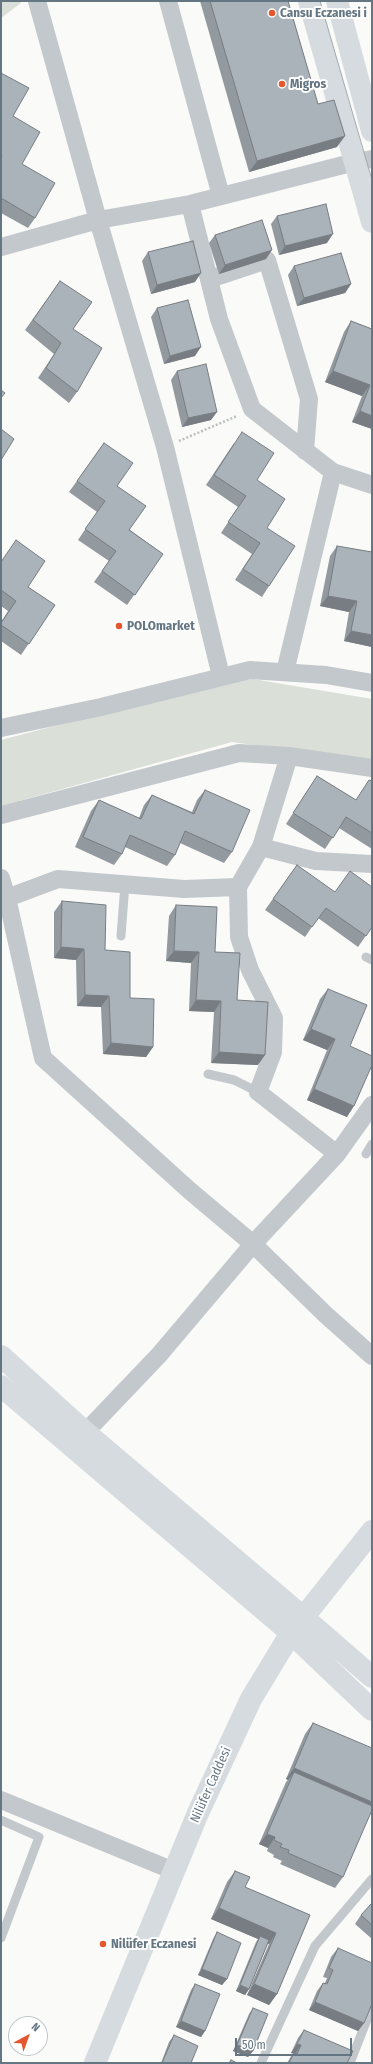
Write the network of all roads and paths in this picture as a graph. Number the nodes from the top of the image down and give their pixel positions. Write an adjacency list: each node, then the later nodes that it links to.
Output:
1 (37, 1): 9 (street)
2 (168, 1): 7 (street)
3 (309, 1): 6 (main road)
4 (337, 1): 5 (main road)
5 (372, 131)
6 (363, 160): 7 (street); 10 (main road)
7 (221, 196): 8 (street)
8 (190, 204): 9 (street); 12 (street)
9 (98, 220): 11 (street); 14 (street)
10 (372, 222)
11 (3, 244)
12 (210, 279): 13 (street); 15 (street)
13 (252, 409): 14 (path); 15 (street)
14 (165, 447): 19 (street)
15 (305, 451): 16 (street)
16 (333, 472): 17 (street); 18 (street)
17 (372, 485)
18 (285, 672): 19 (street); 20 (street)
19 (221, 676): 21 (street)
20 (372, 683)
21 (1, 728)
22 (289, 756): 23 (street); 24 (street); 25 (street)
23 (372, 768)
24 (1, 815)
25 (261, 847): 26 (street); 29 (street)
26 (372, 864)
27 (1, 878): 30 (street)
28 (125, 884): 29 (street); 30 (street); 31 (lane)
29 (238, 887): 33 (street)
30 (7, 898): 38 (street)
31 (122, 936)
32 (208, 1074): 33 (lane)
33 (258, 1092): 36 (street)
34 (372, 1105): 36 (street)
35 (372, 1144): 37 (lane)
36 (337, 1154): 38 (street)
37 (366, 1154)
38 (253, 1244): 40 (street); 42 (street)
39 (1, 1356): 42 (main road)
40 (372, 1356)
41 (1, 1386): 42 (main road)
42 (79, 1439): 44 (main road)
43 (372, 1531): 44 (main road, Nilüfer Caddesi)
44 (298, 1625): 45 (main road); 46 (main road); 49 (main road, Nilüfer Caddesi)
45 (372, 1677)
46 (372, 1710)
47 (1, 1800): 49 (street)
48 (1, 1820): 51 (lane)
49 (174, 1871): 53 (main road, Nilüfer Caddesi)
50 (372, 1879): 54 (lane)
51 (1, 1938)
52 (372, 2007): 55 (lane)
53 (95, 2063)
54 (261, 2063)
55 (350, 2063)

